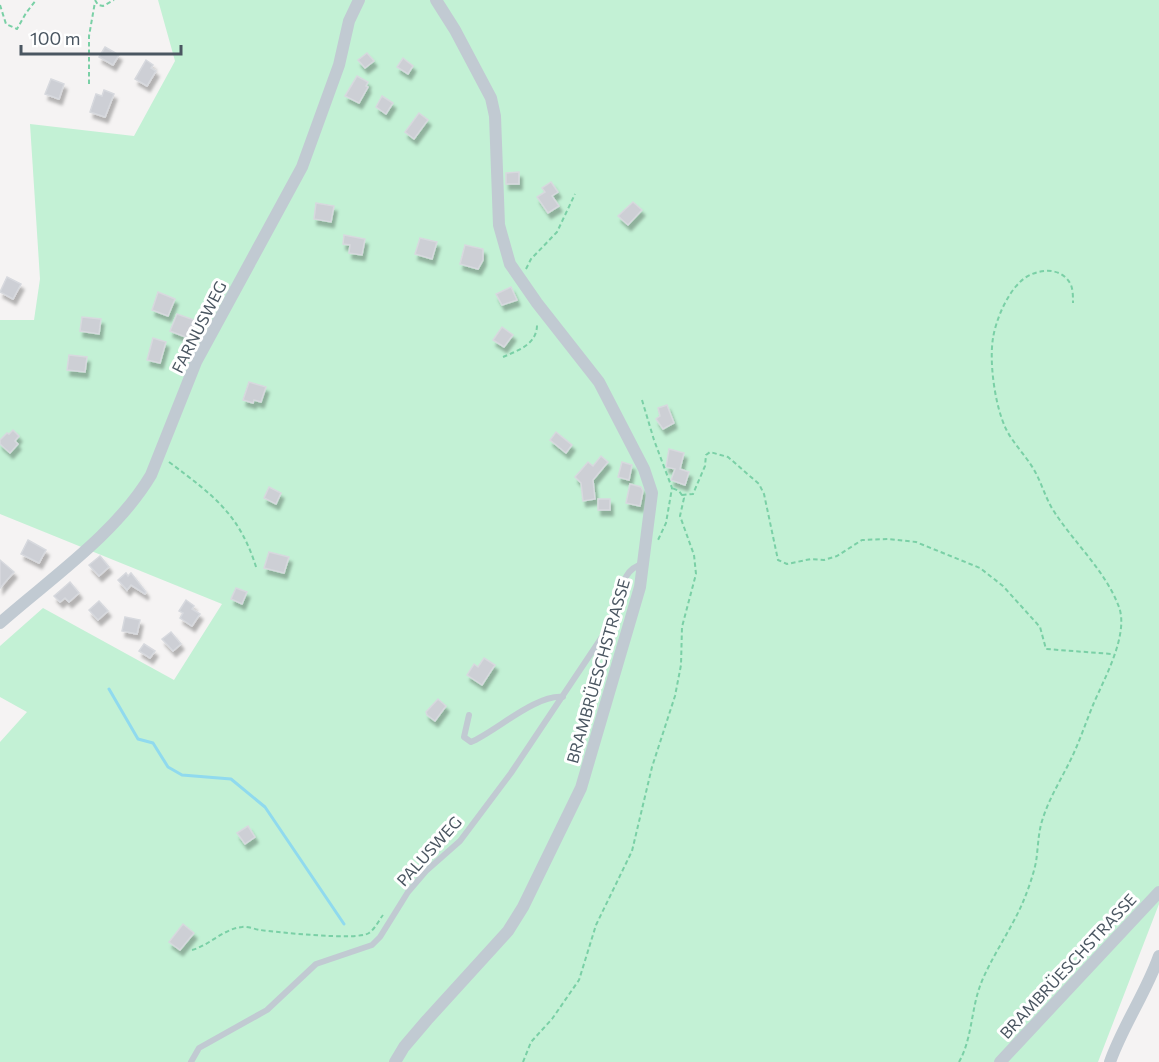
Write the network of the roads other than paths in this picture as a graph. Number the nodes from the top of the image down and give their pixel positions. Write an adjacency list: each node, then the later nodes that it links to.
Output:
1 (358, 0): 4 (street, FARNUSWEG)
2 (436, 0): 3 (street, BRAMBRÜESCHSTRASSE)
3 (644, 563): 5 (lane, PALUSWEG); 10 (street, BRAMBRÜESCHSTRASSE)
4 (0, 623)
5 (563, 698): 6 (lane); 9 (lane, PALUSWEG)
6 (469, 715)
7 (1159, 892): 11 (street, BRAMBRÜESCHSTRASSE)
8 (1159, 956): 12 (street)
9 (191, 1062)
10 (395, 1062)
11 (1000, 1062)
12 (1110, 1062)

